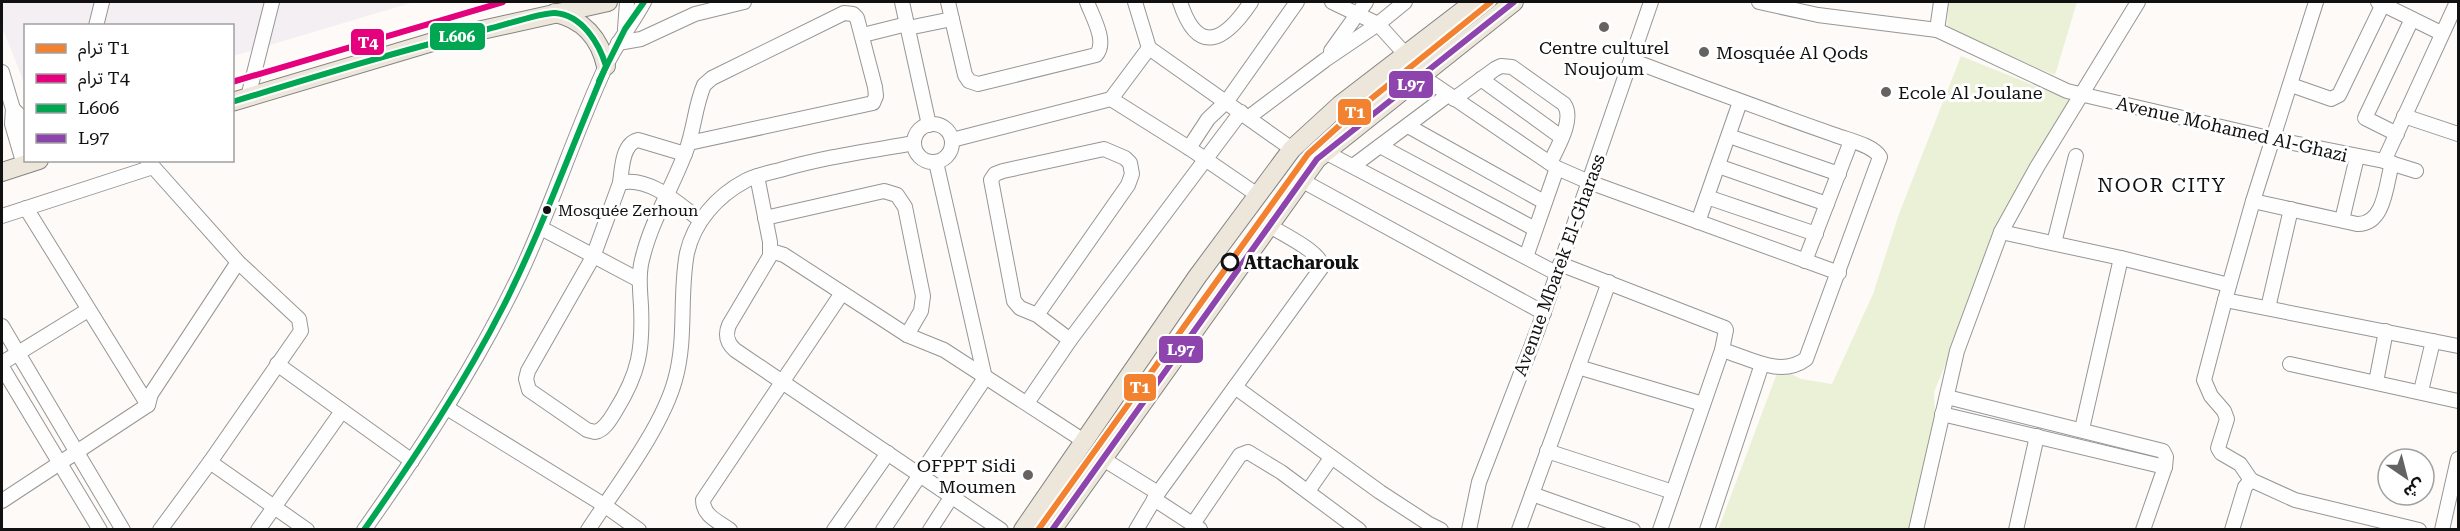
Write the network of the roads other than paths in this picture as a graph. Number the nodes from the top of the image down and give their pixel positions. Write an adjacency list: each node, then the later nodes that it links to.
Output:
1 (102, 2): 31 (street)
2 (272, 2): 48 (street)
3 (608, 2): 26 (main road)
4 (627, 2): 34 (street)
5 (644, 2): 34 (street)
6 (744, 2): 38 (street)
7 (902, 2): 33 (street)
8 (948, 2): 29 (street)
9 (1087, 2): 29 (street)
10 (1135, 2): 39 (street)
11 (1180, 2): 12 (street)
12 (1251, 2)
13 (1297, 2): 52 (street)
14 (1332, 2): 28 (street)
15 (1365, 2): 28 (street)
16 (1405, 2): 32 (street)
17 (1474, 2): 40 (main road)
18 (1514, 2): 45 (main road)
19 (1651, 2): 42 (street, Avenue Mbarek El-Gharass)
20 (1759, 2): 27 (street, Avenue Mohamed Al-Ghazi)
21 (1941, 2): 35 (street)
22 (2138, 2): 49 (street)
23 (2316, 2): 47 (street)
24 (2382, 2): 30 (street); 47 (street)
25 (2457, 2): 36 (street)
26 (554, 7): 43 (main road); 48 (main road)
27 (1820, 8): 35 (street, Avenue Mohamed Al-Ghazi)
28 (1356, 15): 32 (street); 41 (street)
29 (952, 19): 33 (street)
30 (2412, 19): 36 (street); 60 (street)
31 (96, 24)
32 (1378, 24): 40 (street); 41 (street)
33 (907, 26): 37 (street); 57 (street)
34 (625, 29): 38 (street)
35 (1937, 30): 49 (street, Avenue Mohamed Al-Ghazi)
36 (2441, 33): 56 (street)
37 (862, 34): 70 (street); 70 (street)
38 (618, 43): 43 (street)
39 (1149, 48): 51 (street); 52 (street)
40 (1406, 55): 72 (main road)
41 (1325, 60): 55 (street)
42 (1631, 60): 53 (street); 91 (street, Avenue Mbarek El-Gharass)
43 (606, 66): 107 (street)
44 (2, 72): 54 (street)
45 (1420, 75): 50 (street); 73 (main road)
46 (1481, 79): 50 (street); 63 (street); 63 (street)
47 (2291, 85): 64 (street)
48 (241, 93)
49 (2081, 95): 64 (street, Avenue Mohamed Al-Ghazi); 109 (street)
50 (1451, 97): 58 (street); 83 (street)
51 (1111, 99): 65 (street); 71 (street)
52 (1227, 101): 55 (street); 71 (street)
53 (1740, 102): 62 (street); 66 (street)
54 (17, 105): 59 (street); 69 (street)
55 (1245, 114): 72 (street); 77 (street)
56 (2404, 116): 60 (street); 61 (street)
57 (929, 125): 65 (street); 67 (street)
58 (1408, 126): 68 (street); 97 (street)
59 (24, 127)
60 (2397, 134): 81 (street)
61 (2458, 134)
62 (1729, 136): 85 (street); 88 (street)
63 (1562, 137): 83 (street)
64 (2273, 139): 75 (street, Avenue Mohamed Al-Ghazi); 96 (street)
65 (952, 140): 80 (street)
66 (1851, 141): 88 (street); 119 (street)
67 (914, 143): 80 (street); 89 (street)
68 (1380, 146): 84 (street); 108 (street)
69 (24, 148)
70 (687, 148): 92 (street); 93 (street)
71 (1189, 148): 77 (street)
72 (1292, 149): 94 (main road)
73 (1325, 152): 84 (street); 90 (main road)
74 (2076, 156): 111 (street)
75 (2357, 157): 81 (street, Avenue Mohamed Al-Ghazi); 104 (street)
76 (24, 160): 78 (main road)
77 (1206, 160): 94 (street); 132 (street)
78 (2, 162)
79 (25, 162): 87 (main road)
80 (936, 162): 142 (street)
81 (2388, 162): 86 (street, Avenue Mohamed Al-Ghazi); 104 (street)
82 (150, 164): 99 (street); 117 (street)
83 (1554, 165): 91 (street); 97 (street)
84 (1353, 166): 114 (street)
85 (1718, 166): 95 (street); 98 (street)
86 (2416, 171)
87 (2, 172)
88 (1839, 174): 98 (street)
89 (757, 176): 102 (street); 103 (street)
90 (1301, 180): 106 (main road); 127 (street)
91 (1589, 182): 105 (street); 118 (street, Avenue Mbarek El-Gharass)
92 (620, 183): 93 (street); 113 (street)
93 (667, 195): 103 (street); 120 (street)
94 (1259, 196): 157 (main road)
95 (1707, 197): 105 (street); 110 (street)
96 (2253, 201): 100 (street); 122 (street)
97 (1544, 202): 108 (street)
98 (1827, 204): 110 (street)
99 (26, 208): 101 (street); 126 (street)
100 (2291, 209): 104 (street); 125 (street)
101 (2, 216)
102 (765, 218): 112 (street); 131 (street)
103 (700, 220): 176 (street)
104 (2342, 220)
105 (1698, 222): 116 (street)
106 (1268, 225): 145 (street); 162 (main road)
107 (541, 228): 113 (street); 152 (street)
108 (1535, 229): 114 (street)
109 (2001, 232): 111 (street); 147 (street)
110 (1816, 234): 116 (street)
111 (2054, 243): 115 (street)
112 (771, 251): 123 (street); 143 (street)
113 (593, 257): 120 (street); 120 (street)
114 (1526, 257): 118 (street)
115 (2121, 258): 122 (street); 155 (street)
116 (1806, 261): 119 (street)
117 (238, 262): 138 (street); 151 (street)
118 (1558, 268): 121 (street); 127 (street, Avenue Mbarek El-Gharass)
119 (1839, 273): 139 (street)
120 (639, 280)
121 (1609, 282): 135 (street); 141 (street)
122 (2229, 285): 124 (street)
123 (842, 293): 131 (street); 143 (street)
124 (2225, 300): 125 (street); 169 (street)
125 (2268, 308): 130 (street)
126 (88, 310): 136 (street); 151 (street)
127 (1544, 313): 180 (street, Avenue Mbarek El-Gharass)
128 (1037, 315): 128 (street); 132 (street)
129 (2, 326): 136 (street)
130 (2386, 331): 133 (street); 144 (street)
131 (907, 335): 142 (street)
132 (1070, 340): 149 (street)
133 (2433, 341): 134 (street); 146 (street)
134 (2458, 346)
135 (1722, 350): 139 (street); 150 (street)
136 (18, 354): 140 (street); 158 (street)
137 (2290, 363): 144 (street)
138 (277, 364): 153 (street); 165 (street)
139 (1762, 364): 203 (street)
140 (2, 365): 166 (street)
141 (1578, 367): 150 (street); 159 (street)
142 (985, 378): 149 (street); 168 (street)
143 (782, 381): 160 (street); 190 (street)
144 (2376, 382): 146 (street)
145 (1235, 387): 161 (street); 174 (street)
146 (2421, 391): 148 (street)
147 (1947, 397): 154 (street); 155 (street)
148 (2458, 401)
149 (1027, 403): 157 (street)
150 (1703, 404): 171 (street)
151 (148, 405): 158 (street)
152 (447, 408): 164 (street); 176 (street)
153 (342, 411): 164 (street); 177 (street)
154 (1942, 414): 156 (street); 204 (street)
155 (2082, 429): 167 (street)
156 (2037, 436): 167 (street); 205 (street)
157 (1084, 441): 195 (main road)
158 (76, 451): 166 (street); 183 (street)
159 (1547, 451): 171 (street); 172 (street)
160 (888, 453): 168 (street); 191 (street)
161 (1331, 458): 170 (street); 179 (street)
162 (1103, 459): 174 (street); 196 (main road)
163 (2458, 459): 181 (street)
164 (412, 461): 187 (street)
165 (210, 462): 177 (street); 184 (street)
166 (60, 463): 175 (street); 182 (street)
167 (2165, 467): 206 (street)
168 (921, 475): 173 (street); 192 (street)
169 (2251, 480): 207 (street); 208 (street)
170 (1308, 490): 178 (street); 198 (street)
171 (1673, 492): 202 (street)
172 (1532, 494): 200 (street); 201 (street)
173 (952, 496): 193 (street); 194 (street)
174 (1156, 496): 178 (street); 197 (street)
175 (2, 501)
176 (604, 505): 188 (street); 189 (street)
177 (274, 507): 185 (street); 186 (street)
178 (1197, 527)
179 (1432, 528)
180 (1468, 529): 199 (street)
181 (2446, 529)
182 (100, 530)
183 (123, 530)
184 (160, 530)
185 (258, 530)
186 (307, 530)
187 (364, 530)
188 (588, 530)
189 (639, 530)
190 (730, 530)
191 (834, 530)
192 (883, 530)
193 (930, 530)
194 (1001, 530)
195 (1023, 530)
196 (1052, 530)
197 (1136, 530)
198 (1359, 530)
199 (1481, 530)
200 (1519, 530)
201 (1633, 530)
202 (1660, 530)
203 (1707, 530)
204 (1916, 530)
205 (2016, 530)
206 (2143, 530)
207 (2232, 530)
208 (2419, 530)

